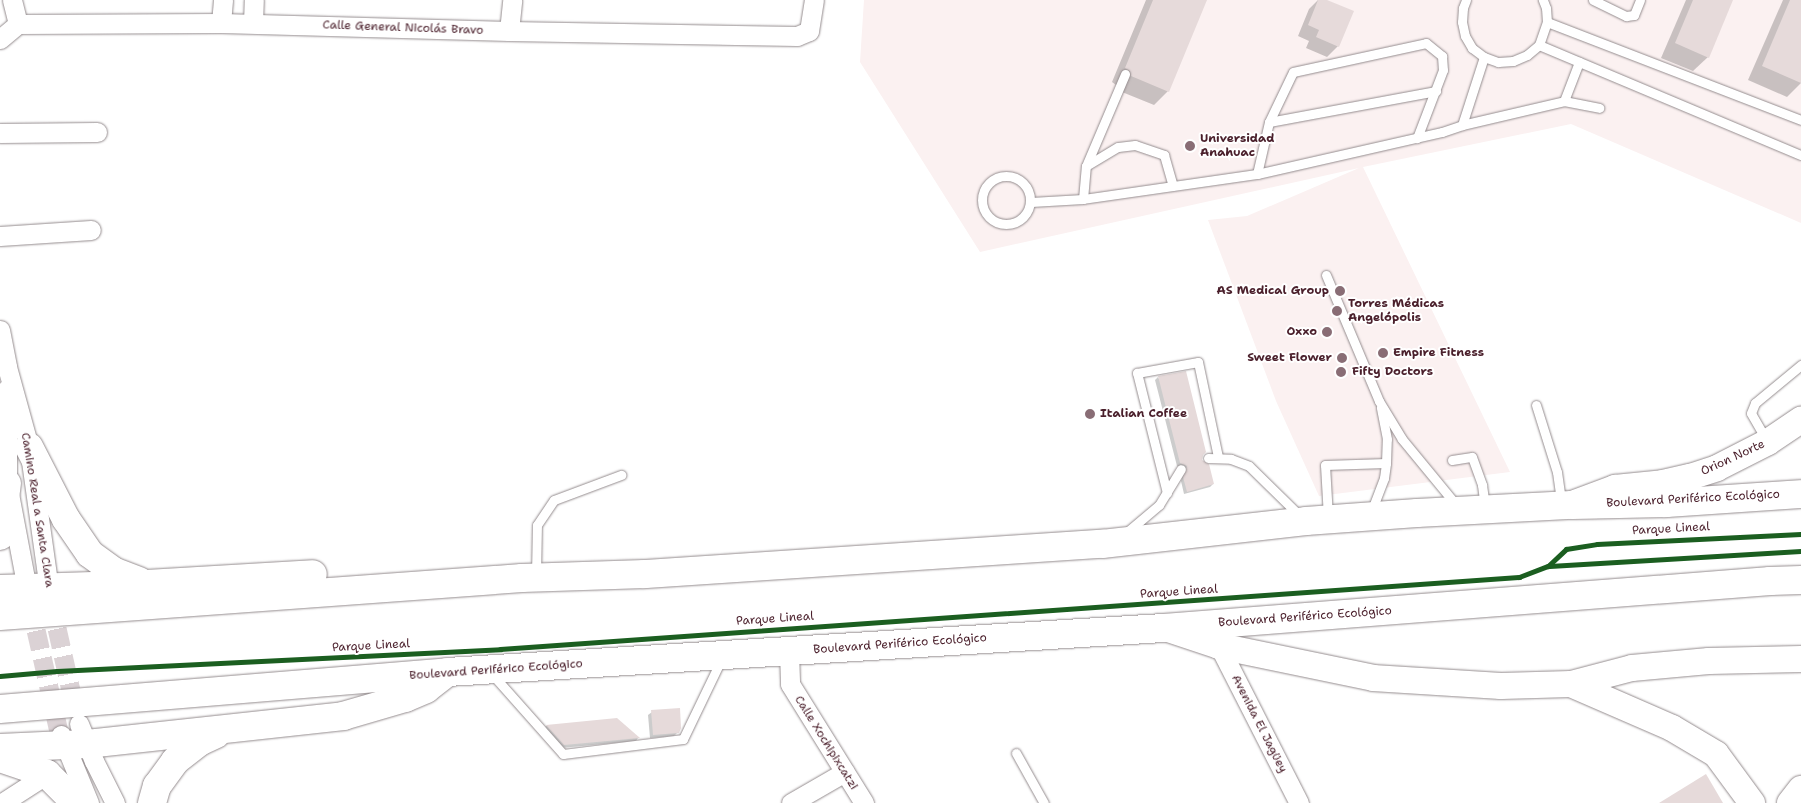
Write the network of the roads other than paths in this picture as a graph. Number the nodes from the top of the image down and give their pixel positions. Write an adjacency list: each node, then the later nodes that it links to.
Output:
1 (12, 0): 13 (street)
2 (223, 0): 11 (street)
3 (254, 0): 12 (street)
4 (512, 0): 14 (street)
5 (814, 0): 14 (street, Calle General Nicolás Bravo)
6 (1466, 0): 17 (lane)
7 (1543, 0): 10 (lane)
8 (1640, 0): 9 (lane)
9 (1594, 1)
10 (1547, 22): 16 (lane); 23 (lane)
11 (221, 23): 12 (street, Calle General Nicolás Bravo); 13 (street, Calle General Nicolás Bravo)
12 (253, 23): 14 (street, Calle General Nicolás Bravo)
13 (18, 24): 15 (street)
14 (510, 31)
15 (0, 39)
16 (1539, 45): 17 (lane); 18 (lane)
17 (1484, 57): 25 (lane)
18 (1579, 62): 21 (lane); 29 (lane)
19 (1125, 74): 30 (lane)
20 (1436, 90): 24 (lane); 24 (lane); 28 (lane)
21 (1564, 101): 22 (lane); 25 (lane)
22 (1599, 108)
23 (1801, 120)
24 (1269, 122): 31 (lane)
25 (1462, 124): 28 (lane)
26 (97, 132): 27 (street)
27 (0, 133)
28 (1417, 138): 31 (lane)
29 (1801, 155)
30 (1086, 166): 32 (lane); 33 (lane)
31 (1257, 174): 32 (lane)
32 (1173, 186): 33 (lane)
33 (1083, 199): 34 (lane)
34 (1031, 202): 34 (lane)
35 (91, 230): 36 (street)
36 (0, 236)
37 (1326, 275): 41 (lane)
38 (0, 330): 40 (street, Camino Real a Santa Clara)
39 (1801, 365): 44 (lane)
40 (7, 367): 45 (street, Camino Real a Santa Clara); 50 (street, Camino Real a Santa Clara)
41 (1380, 401): 49 (lane); 56 (lane)
42 (1536, 405): 55 (lane)
43 (1801, 420): 44 (street, Orion Norte)
44 (1768, 442): 55 (street, Orion Norte)
45 (30, 447): 63 (highway); 65 (street, Camino Real a Santa Clara)
46 (1218, 457): 47 (lane); 53 (lane); 58 (lane)
47 (1208, 458)
48 (1452, 460): 56 (lane)
49 (1386, 463): 57 (lane); 58 (lane)
50 (4, 469): 59 (highway); 65 (street, Camino Real a Santa Clara)
51 (1181, 469): 53 (lane)
52 (621, 475): 61 (lane)
53 (1167, 494): 60 (lane)
54 (1801, 494): 55 (highway, Boulevard Periférico Ecológico)
55 (1567, 505): 56 (highway, Boulevard Periférico Ecológico)
56 (1473, 509): 57 (highway, Boulevard Periférico Ecológico)
57 (1368, 517): 58 (highway, Boulevard Periférico Ecológico)
58 (1317, 521): 60 (highway, Boulevard Periférico Ecológico)
59 (0, 536)
60 (1102, 544): 61 (highway, Boulevard Periférico Ecológico)
61 (529, 578): 63 (highway); 66 (highway, Boulevard Periférico Ecológico)
62 (1801, 580): 67 (highway, Boulevard Periférico Ecológico)
63 (147, 584): 65 (highway)
64 (0, 589): 65 (highway)
65 (39, 593)
66 (0, 616)
67 (1164, 628): 68 (street); 69 (highway, Boulevard Periférico Ecológico)
68 (1219, 646): 74 (street); 92 (street, Avenida El Jagüey)
69 (789, 652): 70 (highway, Boulevard Periférico Ecológico); 81 (street, Calle Xochipixcatzi)
70 (724, 655): 72 (highway, Boulevard Periférico Ecológico); 72 (lane)
71 (1801, 659): 74 (street)
72 (489, 670): 73 (highway, Boulevard Periférico Ecológico)
73 (448, 672): 75 (highway, Boulevard Periférico Ecológico); 76 (highway)
74 (1570, 684): 93 (street)
75 (0, 709)
76 (228, 729): 77 (highway); 88 (highway)
77 (73, 736): 78 (highway); 86 (street); 87 (street)
78 (0, 748)
79 (1016, 753): 91 (lane)
80 (0, 758): 82 (highway)
81 (845, 772): 89 (street); 90 (street, Calle Xochipixcatzi)
82 (47, 774): 84 (street); 85 (highway)
83 (1801, 789): 94 (street)
84 (2, 803)
85 (76, 803)
86 (89, 803)
87 (115, 803)
88 (152, 803)
89 (791, 803)
90 (864, 803)
91 (1044, 803)
92 (1299, 803)
93 (1752, 803)
94 (1790, 803)

